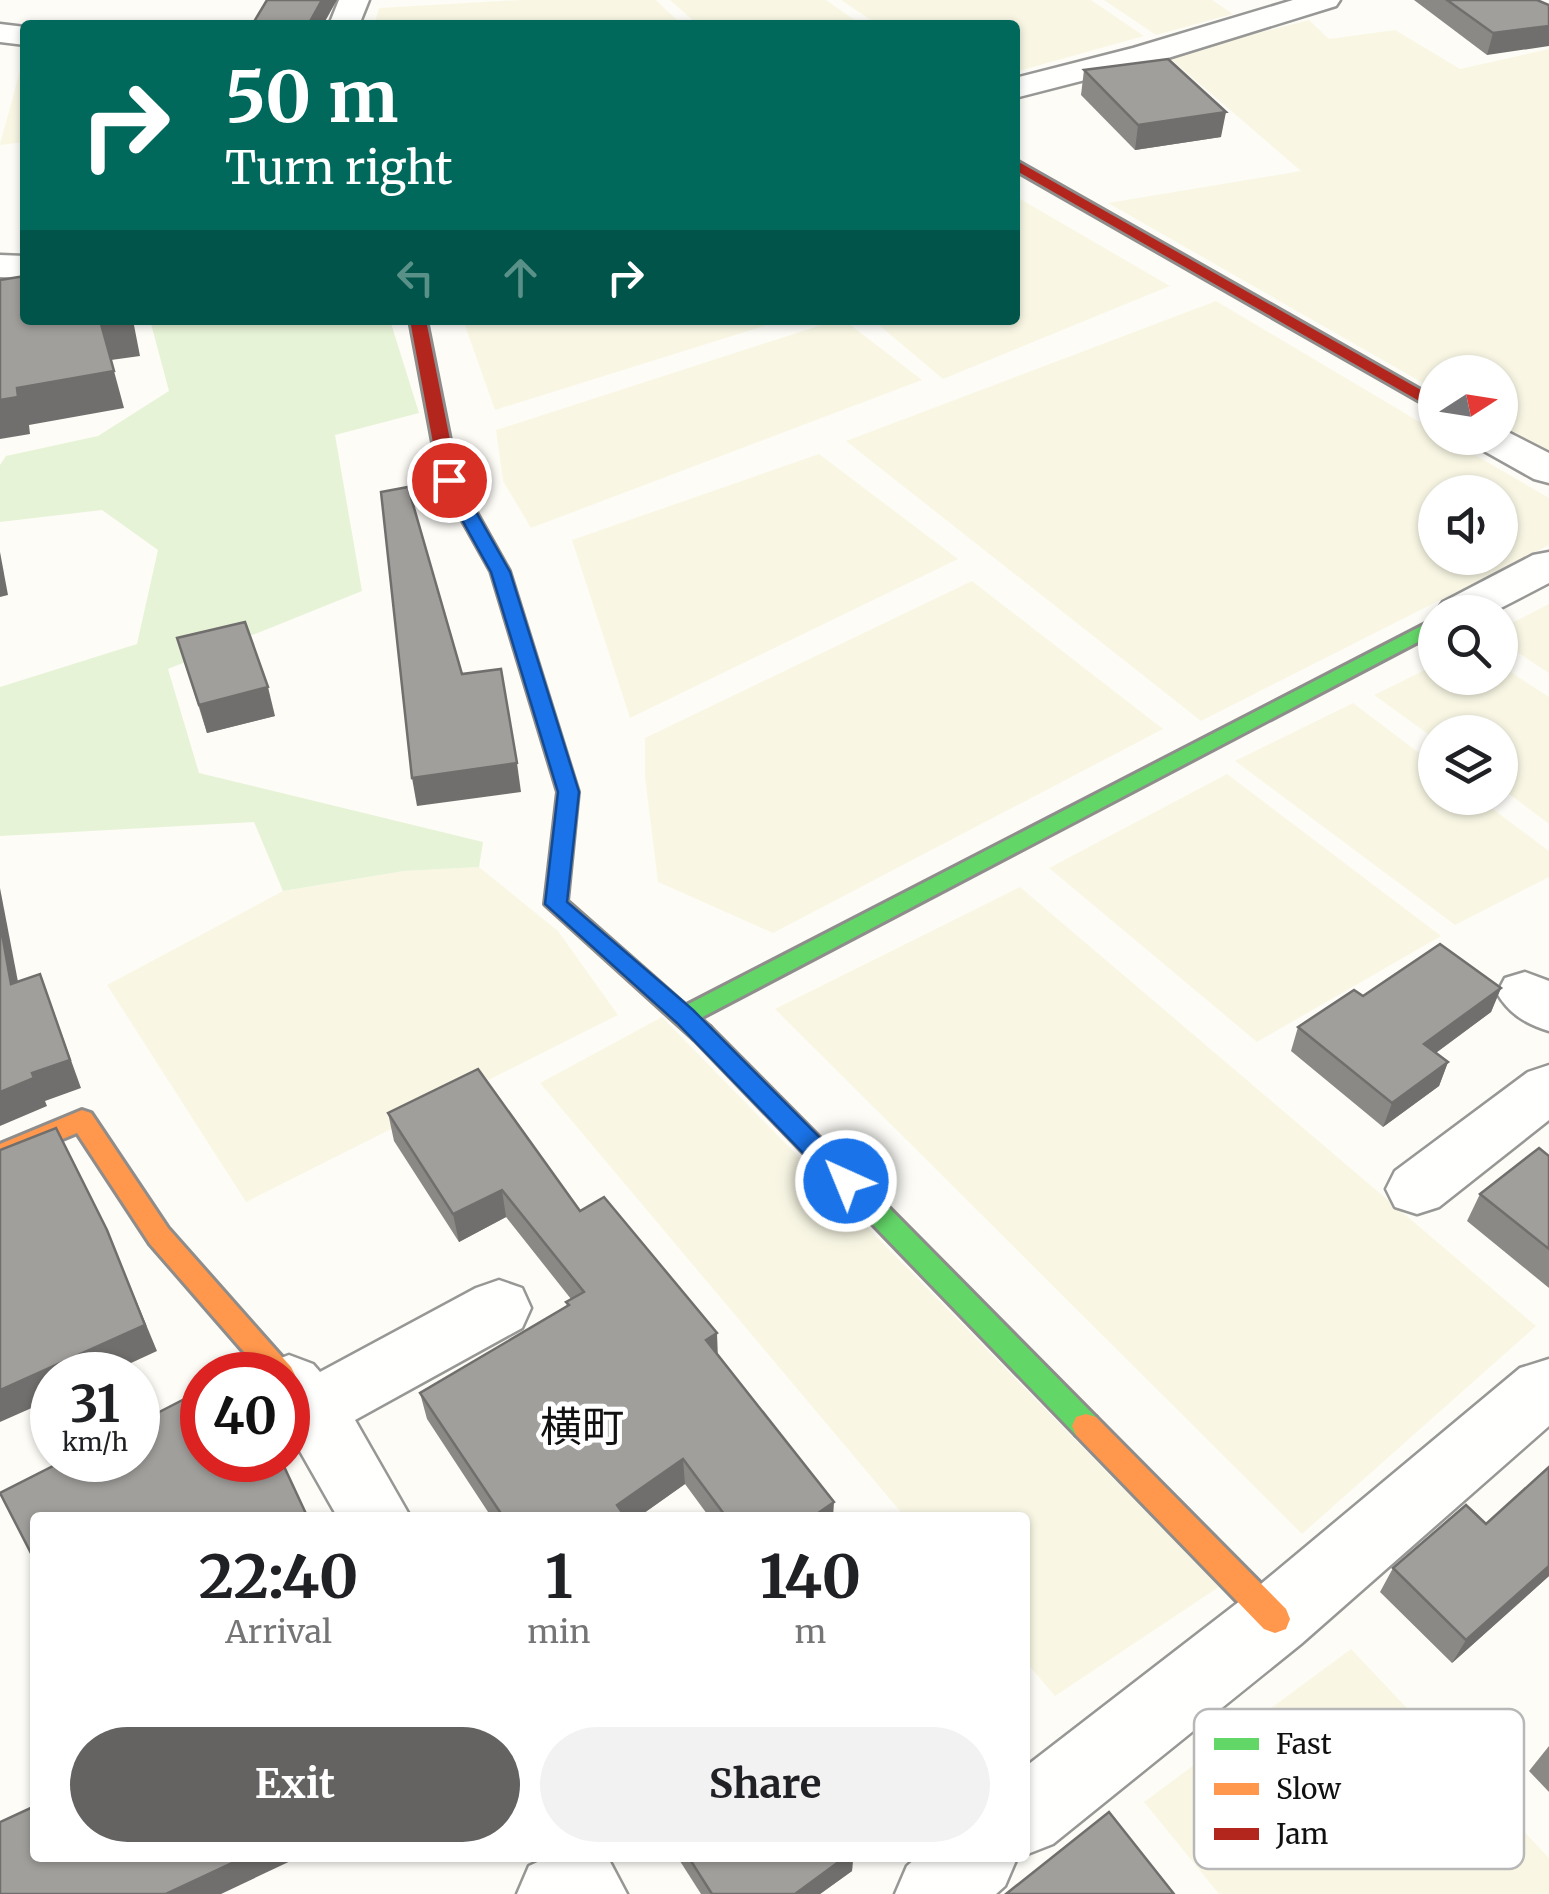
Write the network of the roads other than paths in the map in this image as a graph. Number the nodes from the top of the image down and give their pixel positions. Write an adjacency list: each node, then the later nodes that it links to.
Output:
1 (1325, 0): 2 (street)
2 (1020, 87)
3 (1020, 167): 5 (street)
4 (419, 325): 11 (street)
5 (1418, 395)
6 (1518, 453): 7 (street)
7 (1549, 470)
8 (1549, 565): 9 (street)
9 (1492, 595)
10 (1418, 634): 11 (street)
11 (685, 1016): 21 (street)
12 (1549, 1088): 14 (street)
13 (0, 1155): 16 (street)
14 (1417, 1189)
15 (499, 1308): 17 (street)
16 (261, 1352)
17 (310, 1382)
18 (1549, 1389): 21 (street)
19 (310, 1415): 20 (street)
20 (372, 1512)
21 (1275, 1619): 22 (street)
22 (1030, 1812)
23 (973, 1862): 24 (street)
24 (936, 1894)

